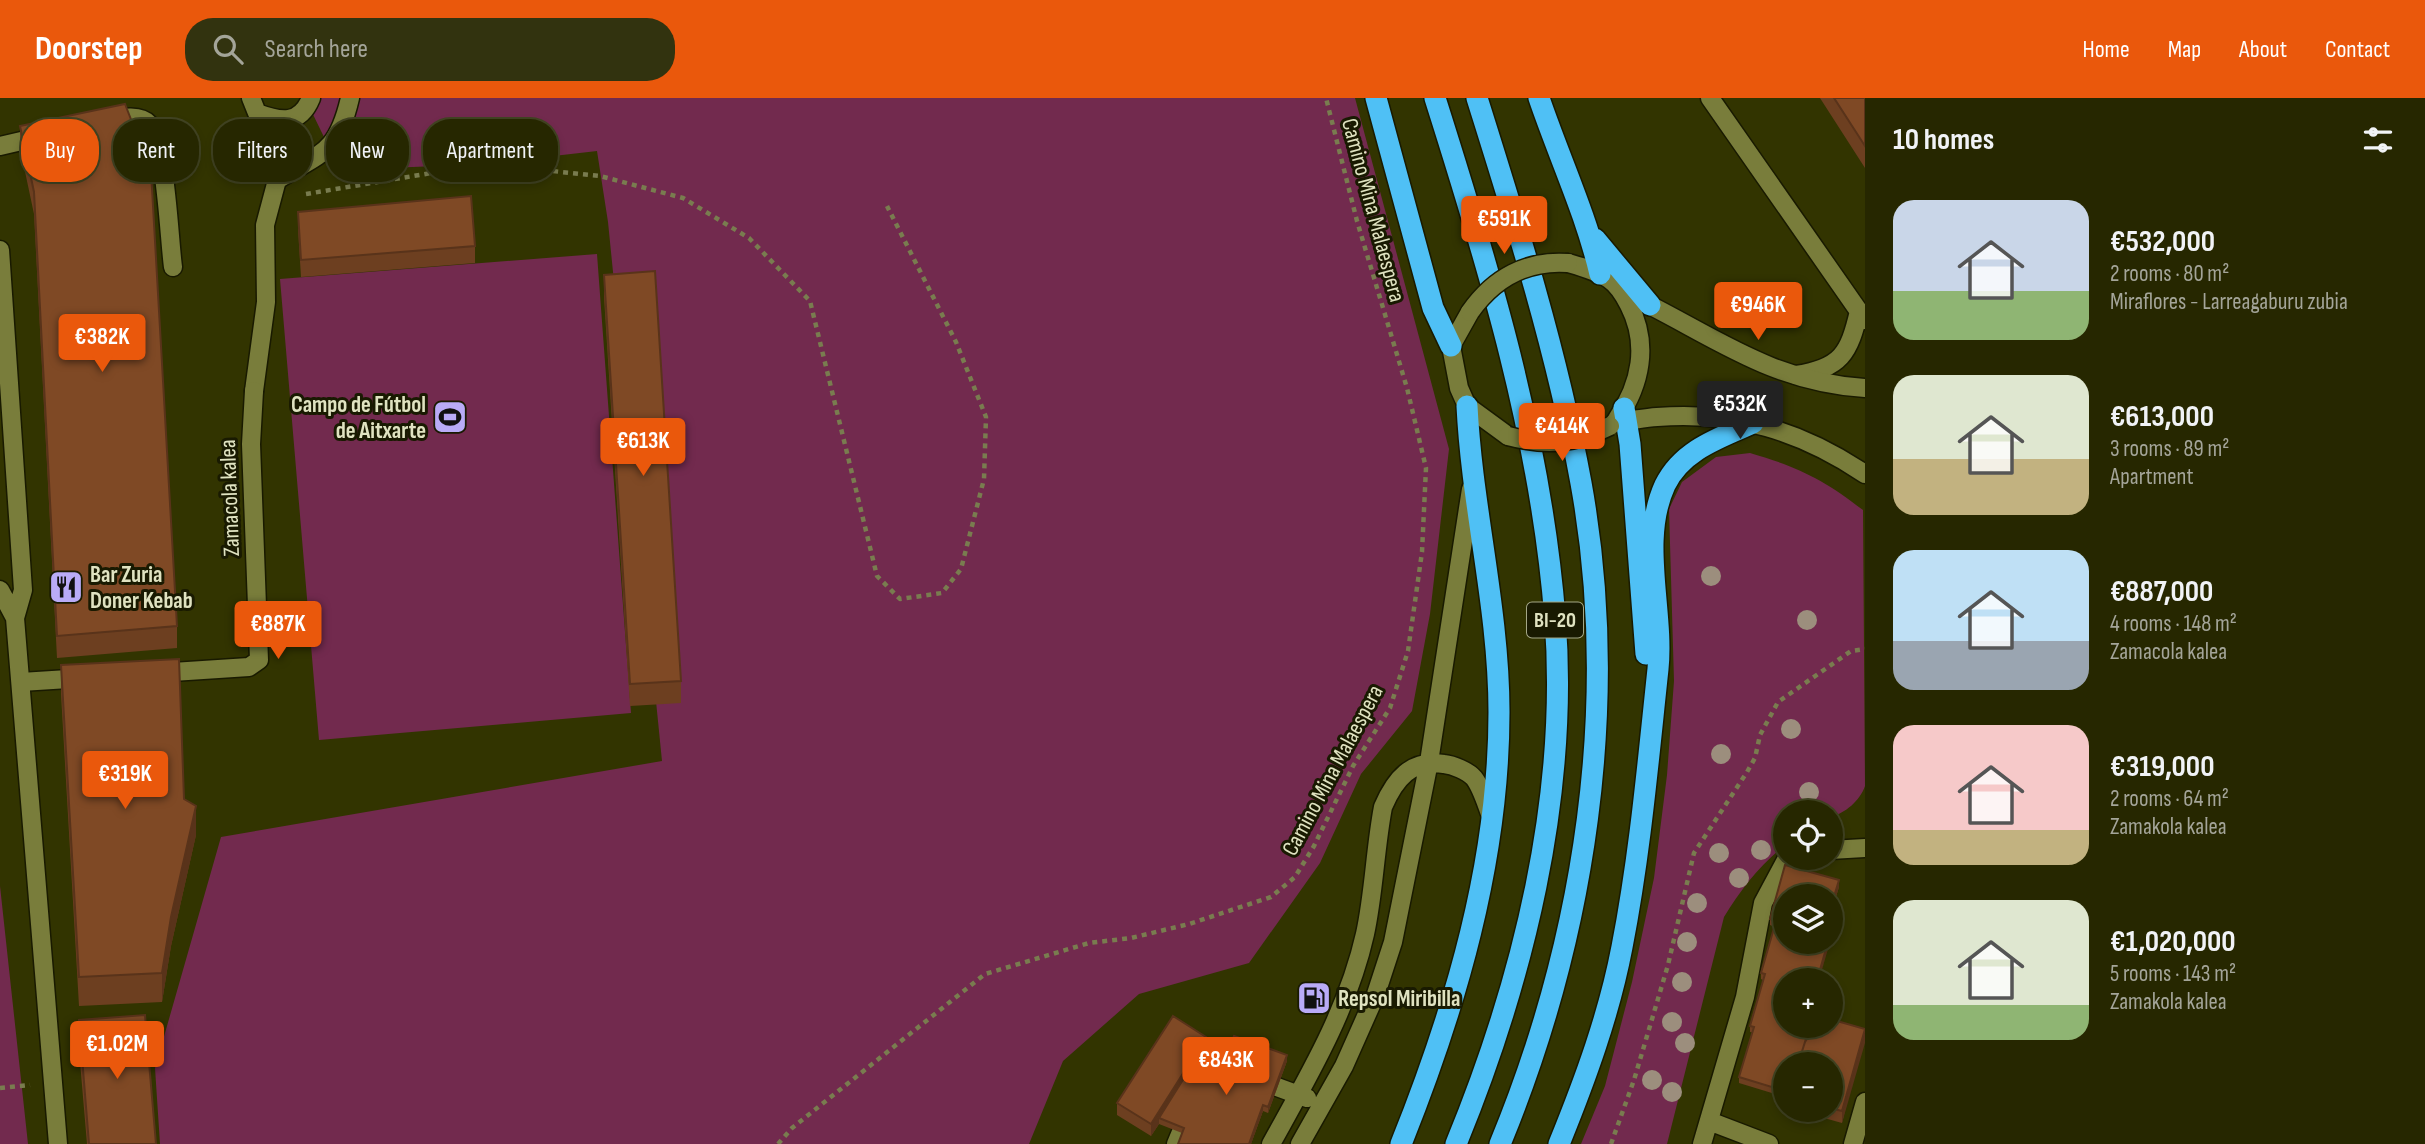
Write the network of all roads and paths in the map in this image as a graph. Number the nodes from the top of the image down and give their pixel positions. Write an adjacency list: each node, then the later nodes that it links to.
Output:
1 (251, 98): 2 (street)
2 (311, 98)
3 (349, 98): 13 (street, Zamacola kalea)
4 (1326, 98): 53 (path, Camino Mina Malaespera)
5 (1376, 98): 22 (highway)
6 (1435, 98): 57 (highway, BI-20)
7 (1477, 98): 58 (highway, BI-20)
8 (1539, 98): 15 (highway)
9 (1710, 98): 21 (street)
10 (99, 122): 17 (street)
11 (21, 141): 12 (street)
12 (0, 146)
13 (271, 200): 14 (path); 35 (street, Zamacola kalea)
14 (887, 206)
15 (1591, 233): 18 (highway); 20 (highway)
16 (0, 250): 23 (street)
17 (173, 267)
18 (1600, 274): 19 (street); 22 (street, bridge)
19 (1621, 291): 20 (street); 27 (street)
20 (1650, 304): 24 (street)
21 (1862, 315): 24 (street)
22 (1451, 346): 26 (street)
23 (4, 359): 29 (street)
24 (1794, 375): 25 (street)
25 (1865, 388)
26 (1467, 406): 27 (street, bridge); 30 (highway)
27 (1619, 420): 28 (street); 38 (highway)
28 (1753, 423): 31 (street); 38 (highway)
29 (6, 436): 33 (street)
30 (1474, 465): 39 (street); 40 (highway)
31 (1865, 474)
32 (0, 590): 33 (street)
33 (15, 618): 37 (street)
34 (1865, 649): 60 (path)
35 (144, 674)
36 (105, 677): 37 (street)
37 (21, 682): 52 (street)
38 (1651, 722): 59 (highway)
39 (1429, 762): 40 (street); 47 (street); 49 (street)
40 (1494, 822): 56 (highway)
41 (1865, 848): 42 (street)
42 (1843, 849)
43 (1781, 870): 50 (street)
44 (1224, 1068): 45 (street)
45 (1200, 1080)
46 (1278, 1087): 47 (street)
47 (1298, 1095): 49 (street); 54 (street)
48 (1865, 1101): 63 (street)
49 (1323, 1104): 55 (street)
50 (1709, 1121): 61 (street); 62 (street)
51 (1254, 1137): 54 (street)
52 (58, 1144)
53 (778, 1144)
54 (1272, 1144)
55 (1300, 1144)
56 (1401, 1144)
57 (1456, 1144)
58 (1500, 1144)
59 (1559, 1144)
60 (1611, 1144)
61 (1702, 1144)
62 (1769, 1144)
63 (1853, 1144)

